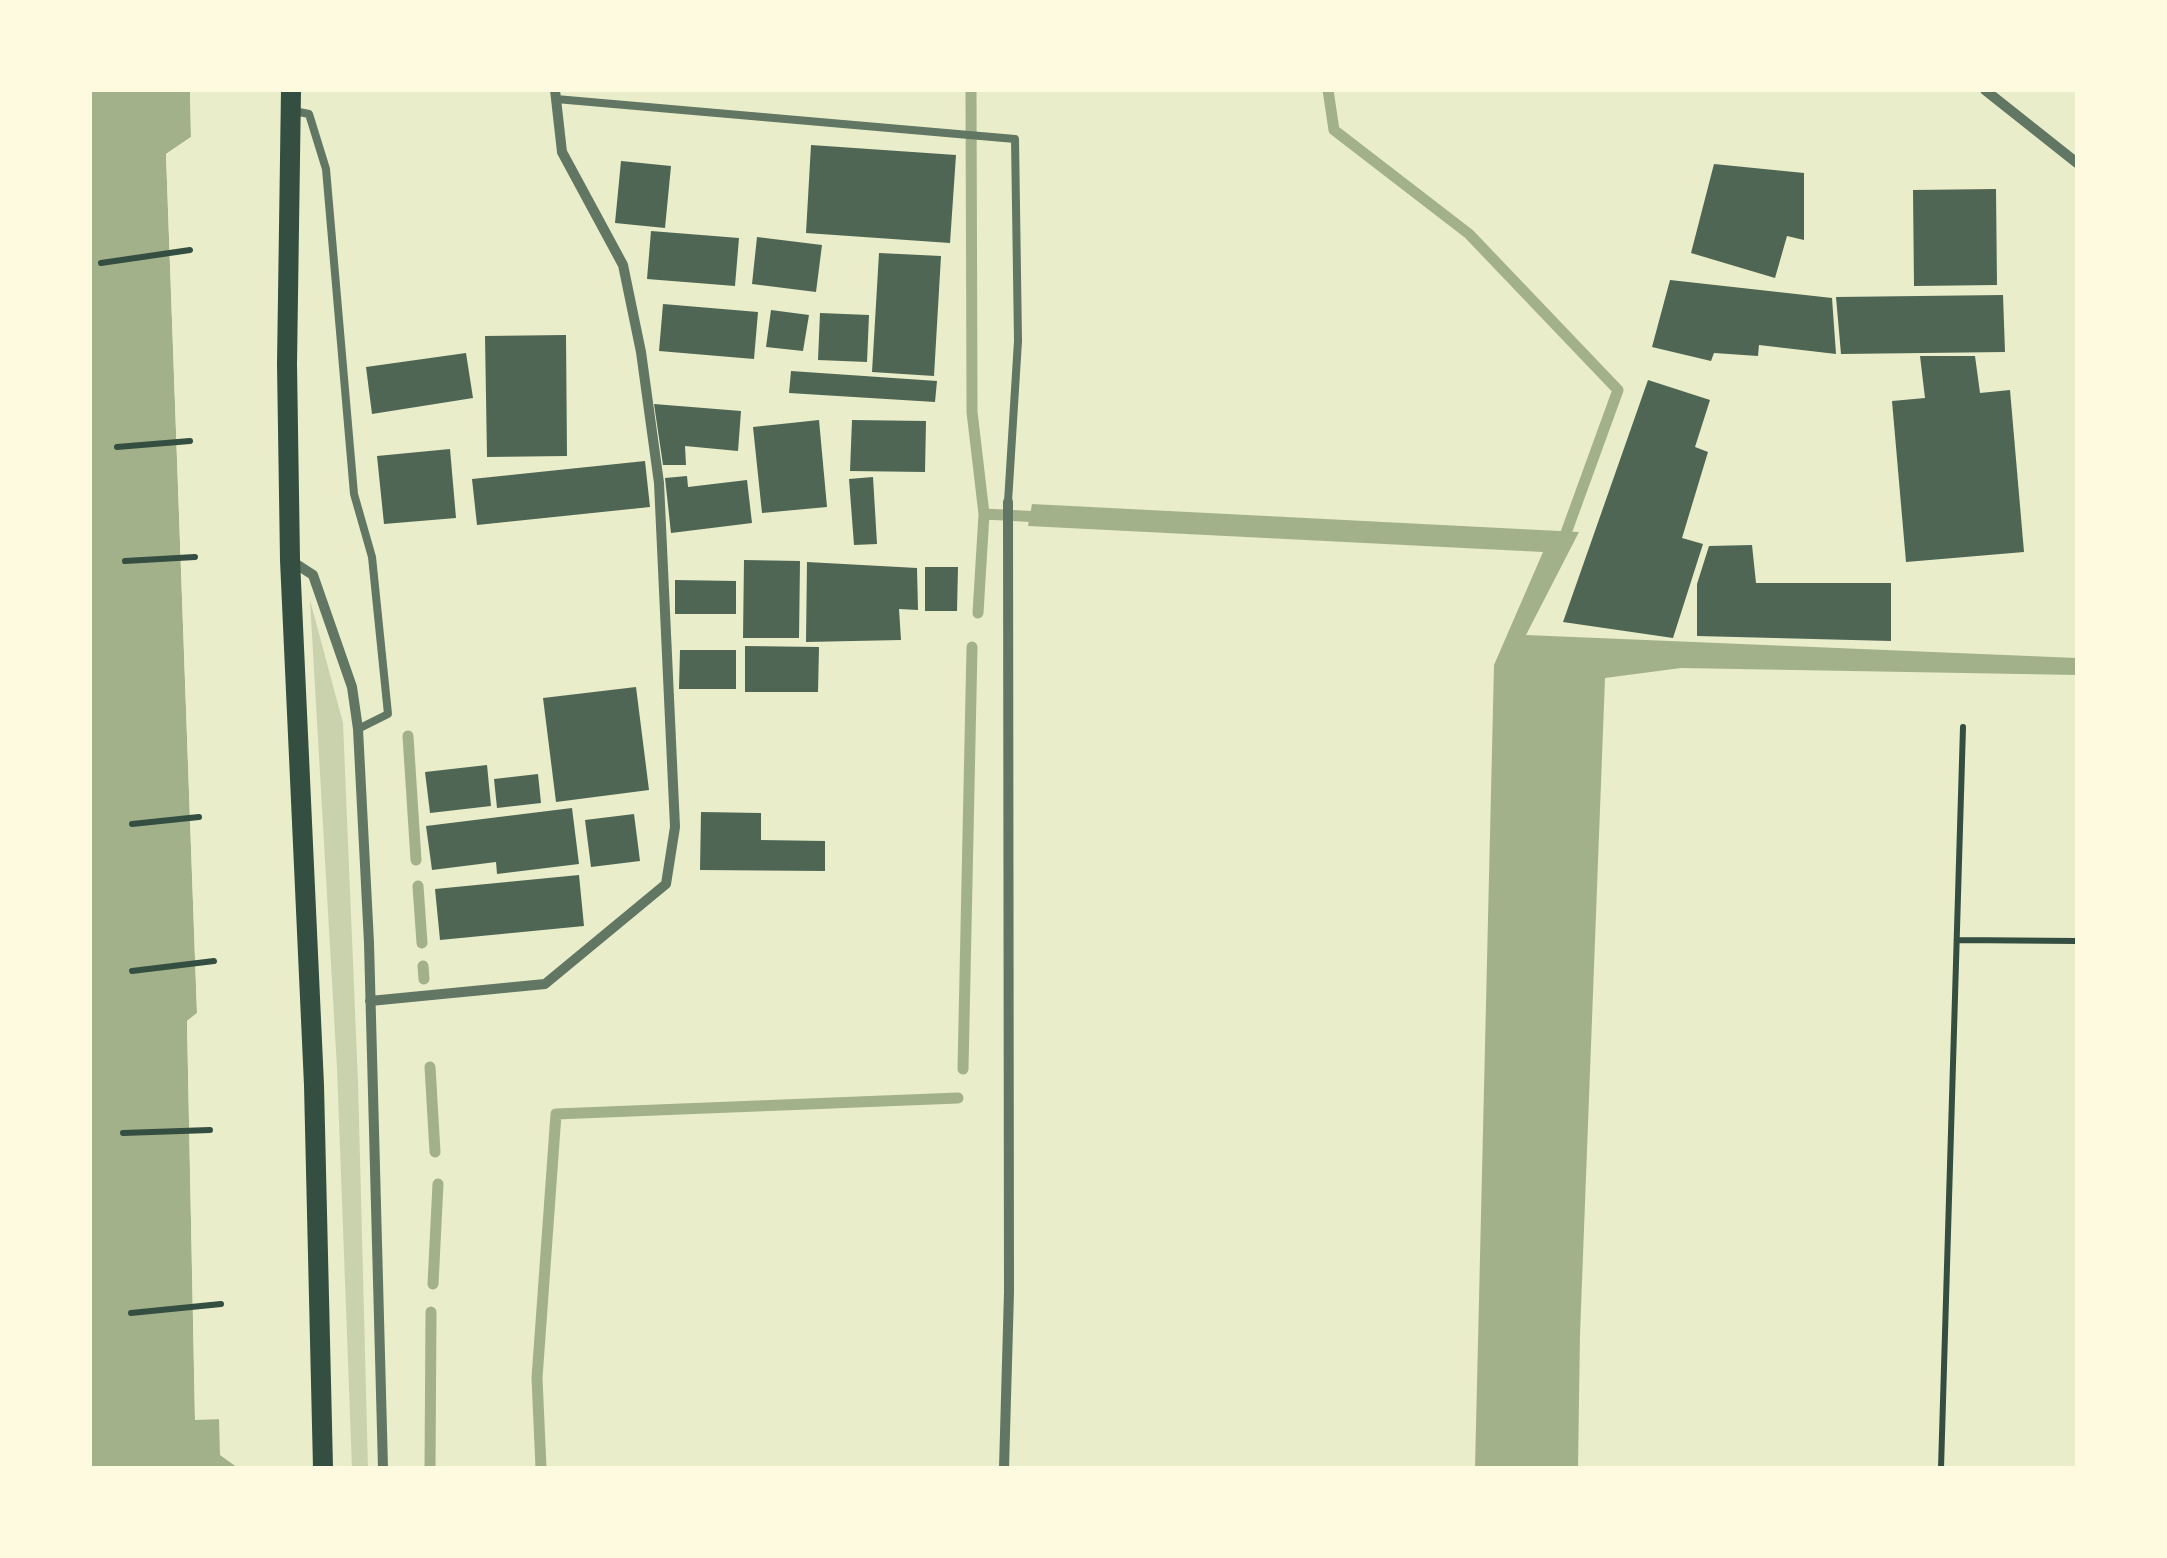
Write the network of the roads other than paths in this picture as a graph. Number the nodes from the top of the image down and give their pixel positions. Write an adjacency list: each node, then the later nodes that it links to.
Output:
1 (1984, 90): 3 (street)
2 (556, 94): 6 (lane); 9 (street)
3 (1997, 95): 5 (street)
4 (291, 100): 7 (main road); 8 (lane)
5 (2077, 163)
6 (1008, 502): 12 (street)
7 (290, 560): 8 (street); 10 (main road)
8 (358, 729): 9 (street)
9 (370, 1001): 11 (street)
10 (323, 1468)
11 (383, 1468)
12 (1004, 1468)

